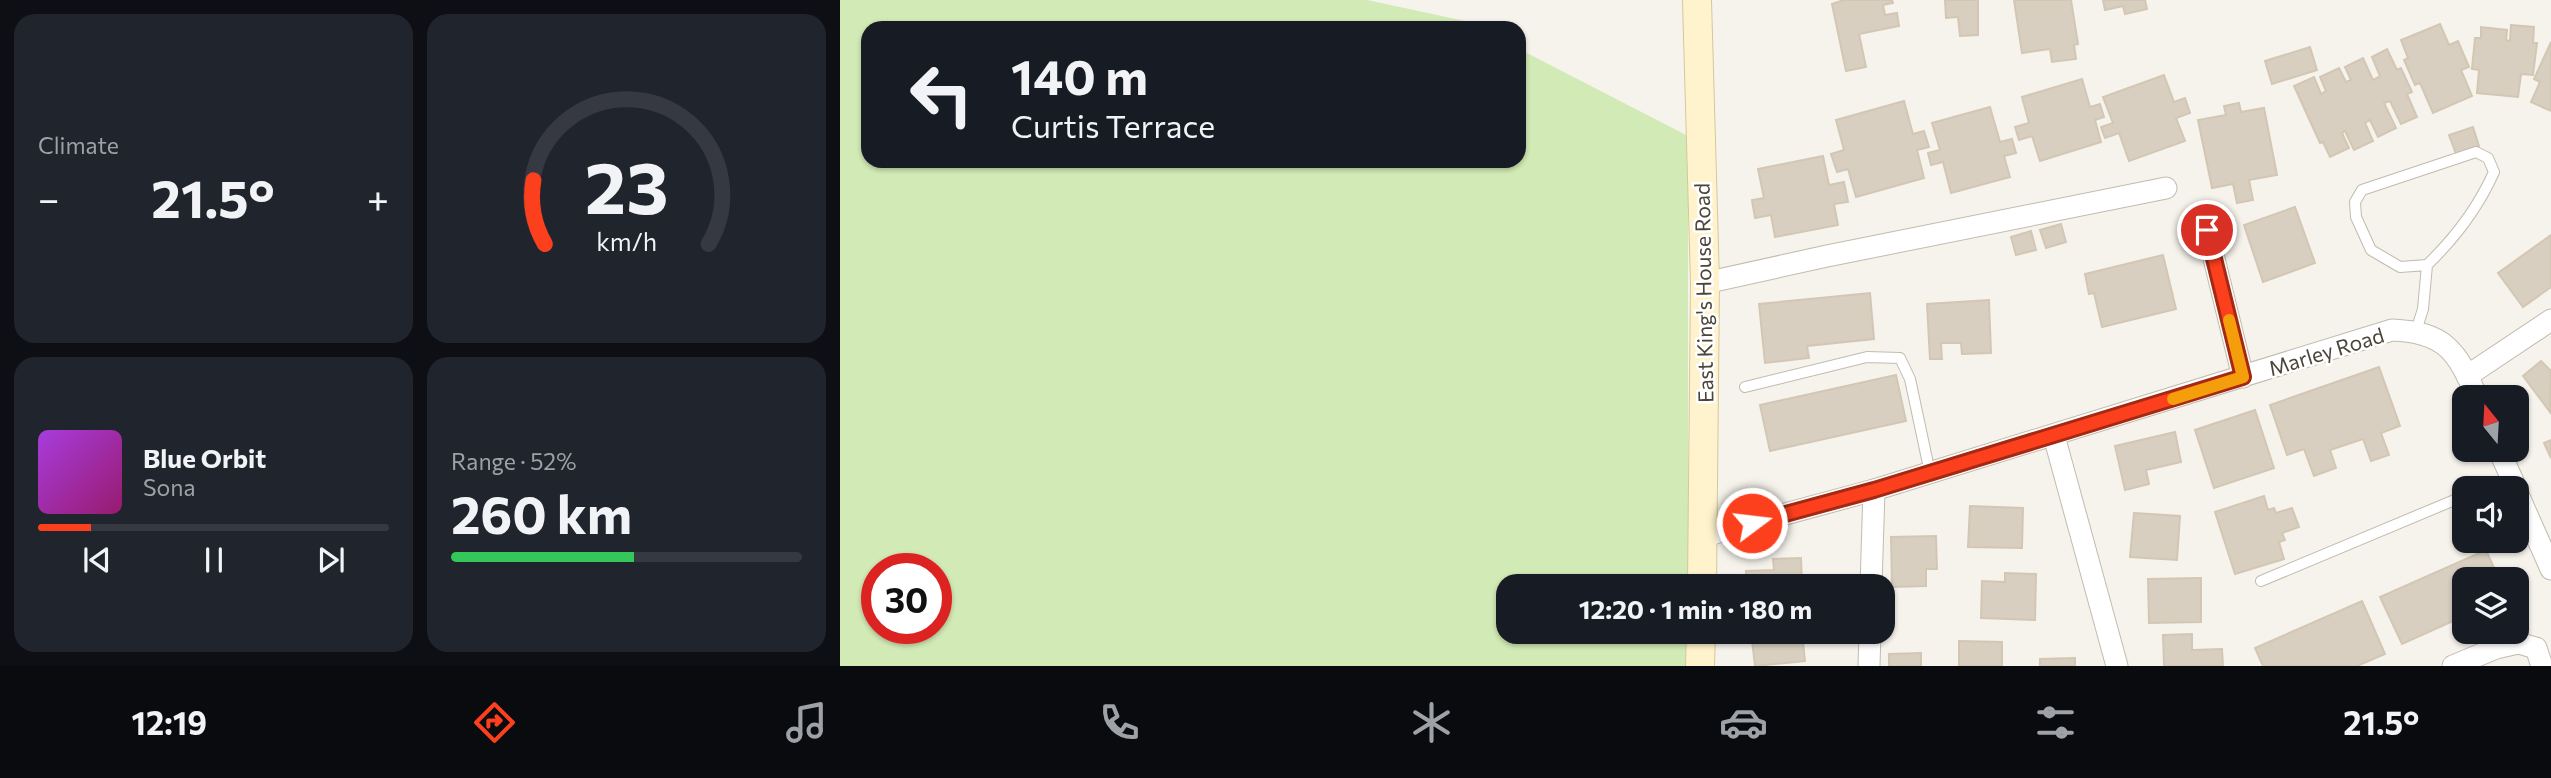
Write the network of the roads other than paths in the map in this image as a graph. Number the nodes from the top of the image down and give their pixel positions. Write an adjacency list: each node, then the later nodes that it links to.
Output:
1 (1696, 0): 5 (main road, East King's House Road)
2 (2166, 188): 5 (street)
3 (2207, 230): 9 (street)
4 (2427, 265): 4 (lane); 7 (lane)
5 (1705, 283): 17 (main road, East King's House Road)
6 (2551, 320): 8 (street)
7 (2416, 331): 8 (street); 9 (street, Marley Road)
8 (2467, 376): 10 (street)
9 (2243, 377): 12 (street, Marley Road)
10 (2471, 385)
11 (1745, 387): 13 (lane)
12 (2054, 436): 13 (street, Marley Road); 26 (street)
13 (1930, 473): 14 (street, Marley Road)
14 (1874, 490): 17 (street, Marley Road); 20 (street)
15 (2452, 501): 21 (lane)
16 (2529, 518): 18 (street)
17 (1704, 536): 19 (main road, East King's House Road)
18 (2551, 569)
19 (1702, 574)
20 (1871, 574)
21 (2261, 581)
22 (1701, 644): 24 (main road)
23 (1870, 644): 25 (street)
24 (1700, 666)
25 (1869, 666)
26 (2117, 666)
27 (2453, 666): 28 (street)
28 (2542, 666)

